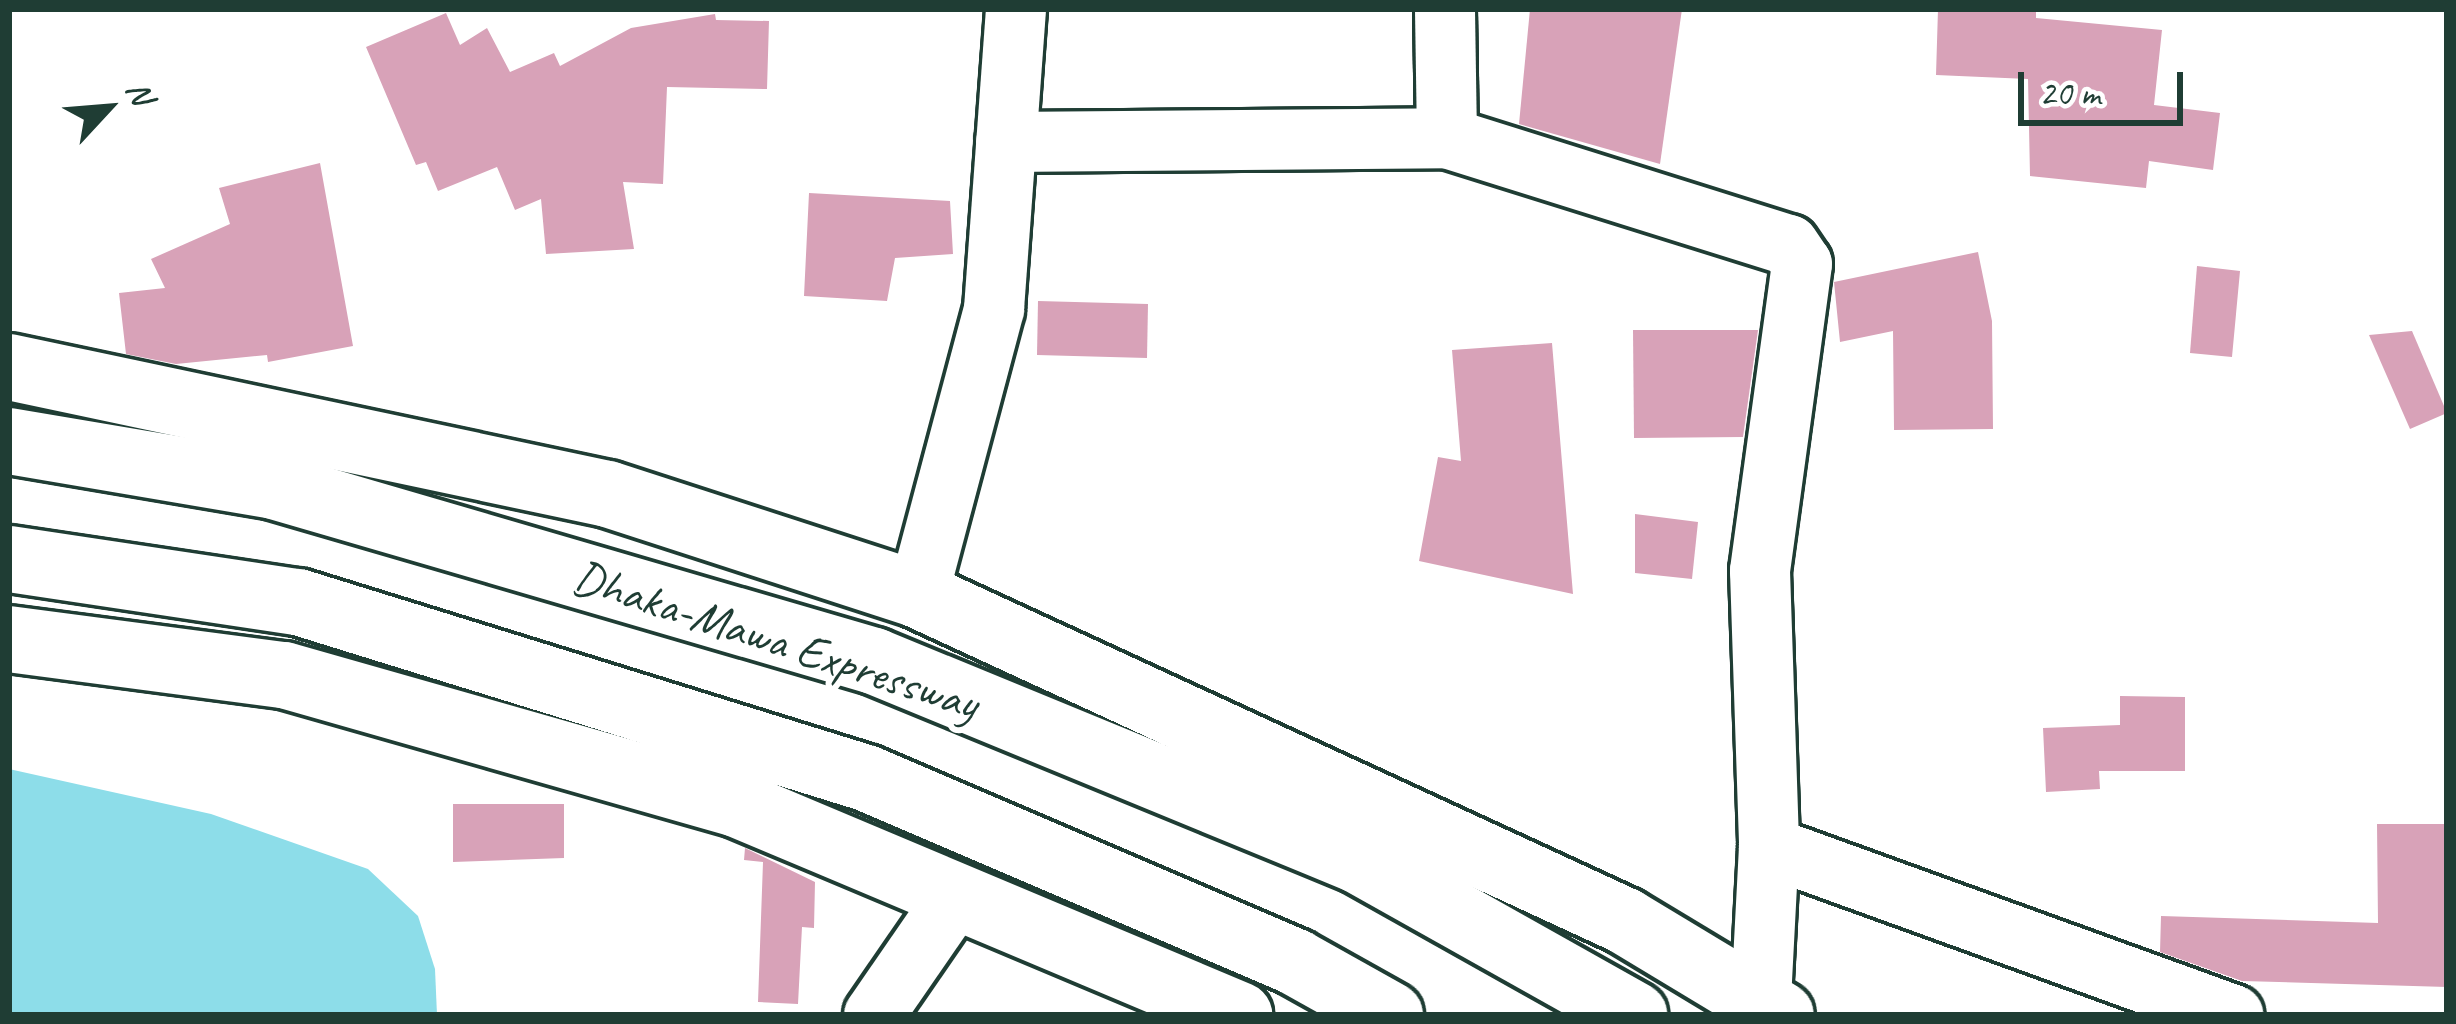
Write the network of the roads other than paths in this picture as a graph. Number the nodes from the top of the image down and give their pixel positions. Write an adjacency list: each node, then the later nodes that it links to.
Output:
1 (1016, 9): 4 (street)
2 (1445, 9): 3 (street)
3 (1447, 138): 4 (street); 10 (street)
4 (1006, 142): 8 (street)
5 (9, 367): 8 (main road)
6 (9, 441): 16 (main road, Dhaka-Mawa Expressway)
7 (9, 559): 15 (main road)
8 (918, 595): 12 (main road)
9 (9, 639): 11 (main road)
10 (1769, 847): 12 (street); 17 (street)
11 (954, 899): 13 (street); 14 (main road)
12 (1771, 1008)
13 (874, 1015)
14 (1239, 1015)
15 (1390, 1015)
16 (1634, 1015)
17 (2234, 1015)

